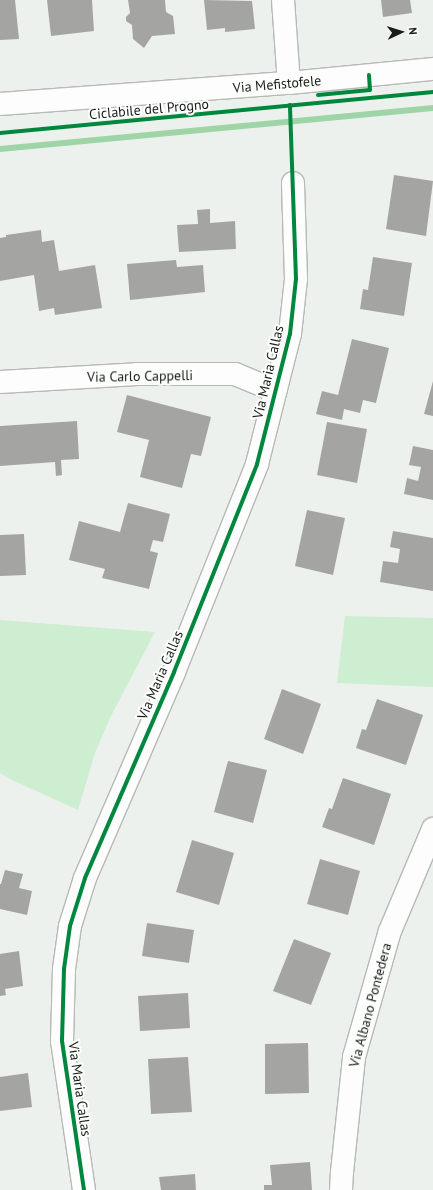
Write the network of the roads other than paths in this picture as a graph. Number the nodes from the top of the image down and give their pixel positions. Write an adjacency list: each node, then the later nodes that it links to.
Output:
1 (283, 0): 3 (street)
2 (433, 69): 3 (street, Via Mefistofele)
3 (289, 84): 4 (street, Via Mefistofele)
4 (0, 104)
5 (293, 183): 7 (street, Via Maria Callas)
6 (0, 382): 7 (street, Via Carlo Cappelli)
7 (276, 391): 9 (street, Via Maria Callas)
8 (433, 829): 10 (street, Via Albano Pontedera)
9 (84, 1190)
10 (341, 1190)

